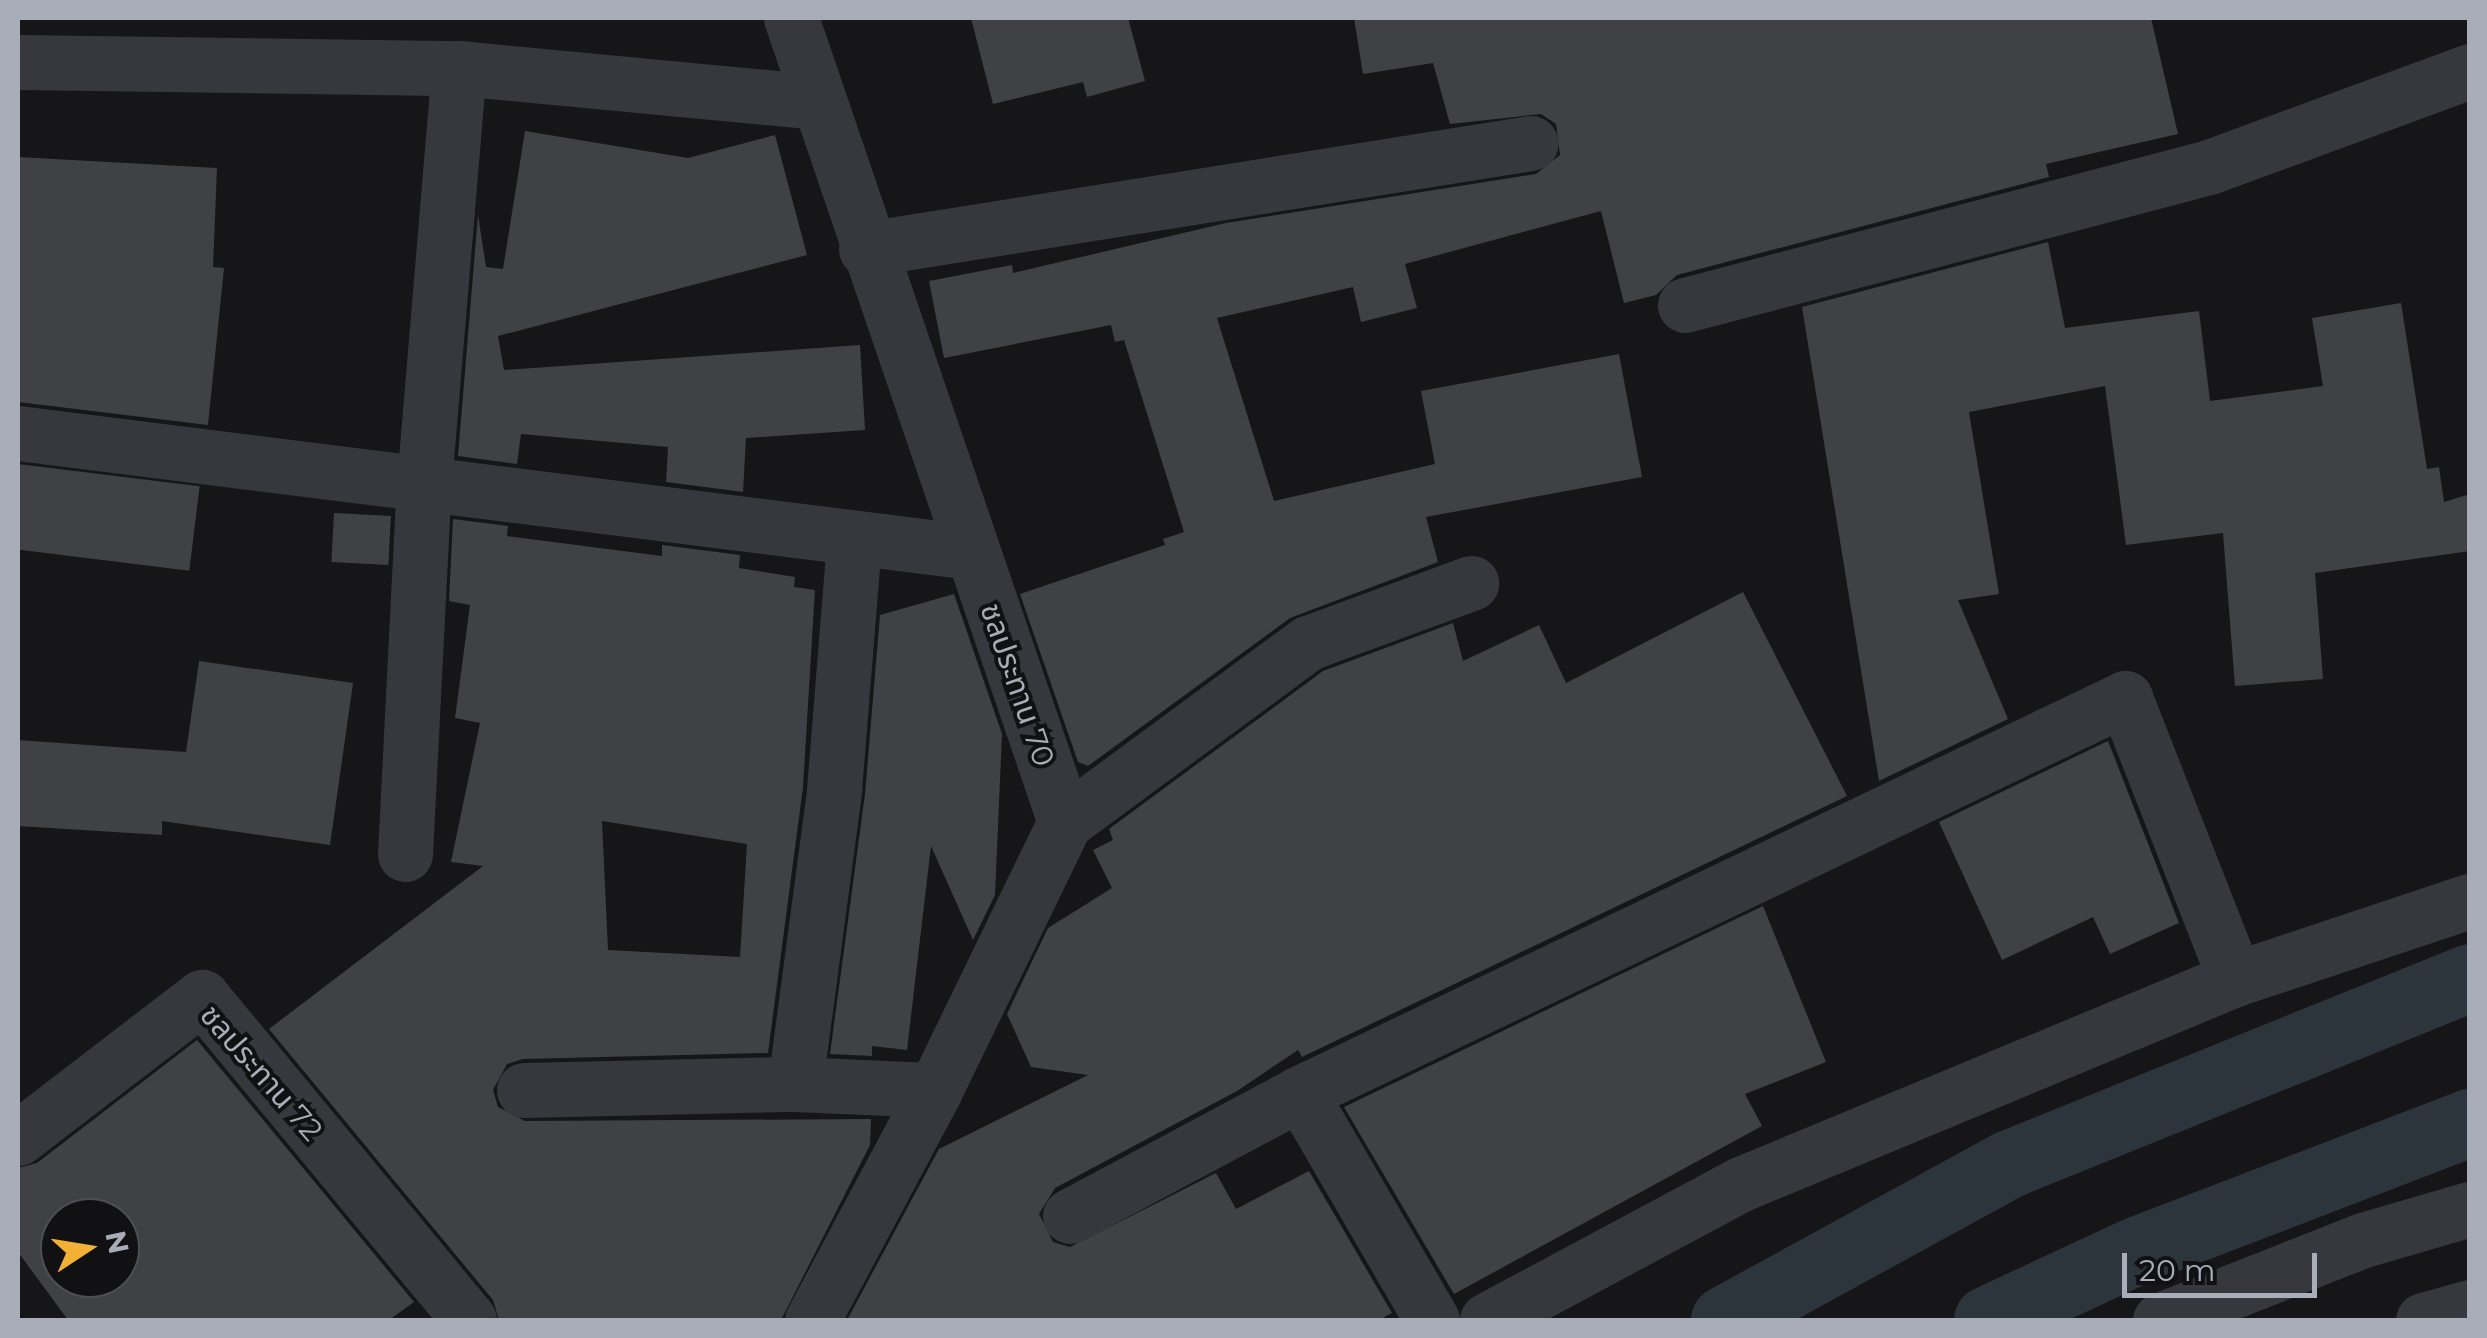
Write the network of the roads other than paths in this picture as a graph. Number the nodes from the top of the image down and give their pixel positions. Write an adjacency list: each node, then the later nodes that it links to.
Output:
1 (791, 18): 5 (street, ชลประทาน 70)
2 (18, 62): 3 (street)
3 (459, 68): 5 (street); 10 (street)
4 (2470, 71): 8 (street)
5 (818, 102): 7 (street, ชลประทาน 70)
6 (1530, 143): 7 (street)
7 (866, 249): 12 (street, ชลประทาน 70)
8 (1684, 305)
9 (18, 432): 10 (street)
10 (424, 483): 11 (street); 15 (street)
11 (854, 542): 12 (street); 18 (street)
12 (971, 552): 14 (street, ชลประทาน 70)
13 (1470, 583): 14 (street)
14 (1065, 822): 20 (street)
15 (405, 854)
16 (2470, 901): 17 (street)
17 (2236, 978): 21 (street); 29 (street)
18 (794, 1084): 19 (street); 20 (street)
19 (524, 1090)
20 (935, 1090): 27 (street)
21 (1300, 1092): 24 (street); 28 (street)
22 (18, 1138): 26 (street, ชลประทาน 72)
23 (2470, 1209): 30 (street)
24 (1070, 1216)
25 (2470, 1307): 31 (street)
26 (469, 1320)
27 (812, 1320)
28 (1432, 1320)
29 (1487, 1320)
30 (2160, 1320)
31 (2423, 1320)

